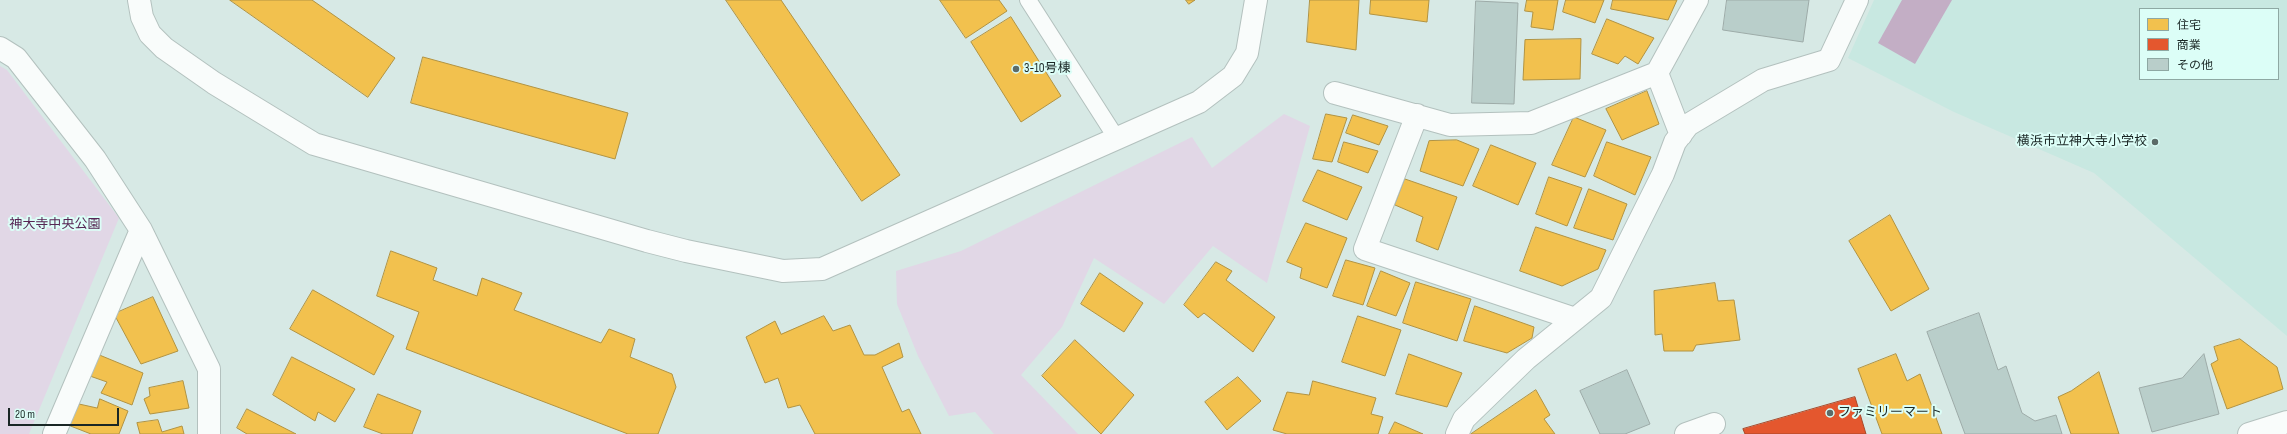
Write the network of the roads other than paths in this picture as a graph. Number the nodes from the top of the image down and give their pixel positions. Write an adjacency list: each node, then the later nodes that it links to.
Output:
1 (139, 0): 11 (street)
2 (1028, 0): 11 (lane)
3 (1256, 0): 11 (street)
4 (1697, 0): 7 (street)
5 (1857, 0): 10 (street)
6 (0, 48): 12 (street)
7 (1657, 73): 9 (street); 10 (street)
8 (1336, 93): 9 (street)
9 (1417, 115): 13 (street)
10 (1681, 134): 13 (street)
11 (1117, 139)
12 (140, 230): 16 (street); 17 (street)
13 (1575, 319): 18 (street)
14 (2287, 422): 20 (street)
15 (1714, 424): 19 (street)
16 (54, 434)
17 (209, 434)
18 (1457, 434)
19 (1686, 434)
20 (2249, 434)

